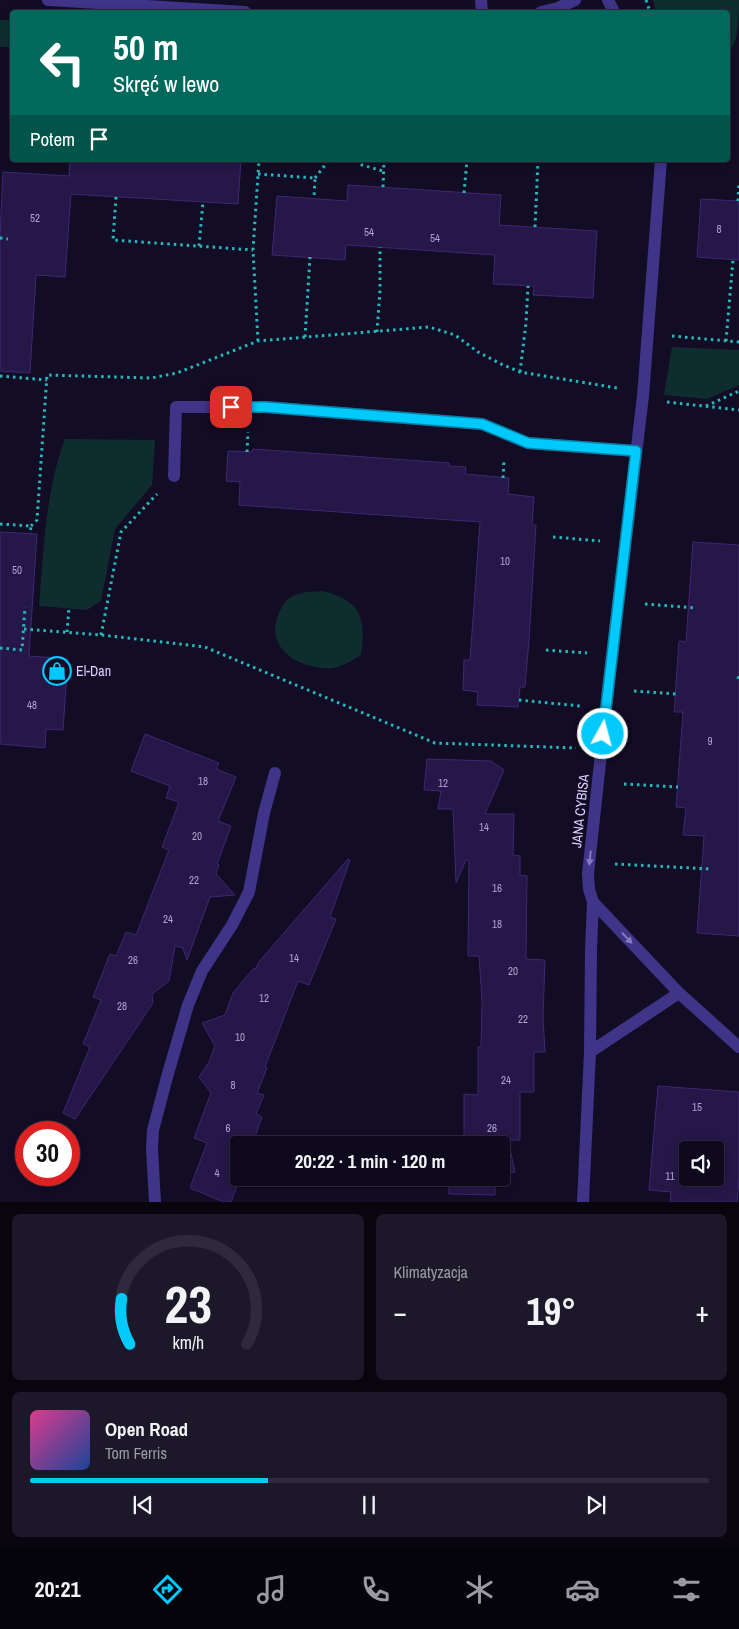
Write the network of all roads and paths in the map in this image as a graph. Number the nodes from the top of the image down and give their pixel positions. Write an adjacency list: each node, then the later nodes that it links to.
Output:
1 (48, 0): 3 (street)
2 (574, 0): 4 (street)
3 (212, 10)
4 (550, 10)
5 (259, 162): 13 (path)
6 (327, 162): 14 (path)
7 (358, 162): 12 (path)
8 (384, 162): 12 (path)
9 (467, 162): 17 (path)
10 (538, 162): 22 (path)
11 (661, 162): 32 (street, JANA CYBISA)
12 (383, 171): 16 (path)
13 (258, 174): 14 (path); 27 (path)
14 (315, 178): 19 (path)
15 (739, 182): 20 (path)
16 (383, 187)
17 (464, 193)
18 (116, 197): 25 (path)
19 (314, 198)
20 (738, 201)
21 (203, 202): 25 (path)
22 (535, 227)
23 (0, 238): 24 (path)
24 (8, 239)
25 (199, 246): 27 (path)
26 (380, 247): 31 (path)
27 (254, 250): 34 (path)
28 (310, 257): 33 (path)
29 (733, 260): 35 (path)
30 (528, 286): 37 (path)
31 (377, 332): 33 (path); 37 (path)
32 (648, 335): 35 (path); 45 (street, JANA CYBISA)
33 (305, 337): 34 (path)
34 (258, 341): 39 (path)
35 (726, 341): 36 (path)
36 (739, 342)
37 (520, 372): 40 (path)
38 (0, 376): 39 (path)
39 (47, 380): 48 (path)
40 (625, 390)
41 (739, 391): 43 (path)
42 (659, 401): 43 (path)
43 (705, 406): 44 (path)
44 (739, 410)
45 (636, 451): 46 (street); 52 (street, JANA CYBISA)
46 (174, 476): 58 (path)
47 (0, 524): 48 (path)
48 (31, 526): 49 (path)
49 (30, 534)
50 (553, 536): 51 (path)
51 (606, 542)
52 (618, 602): 55 (path); 62 (street, JANA CYBISA)
53 (25, 607): 56 (path)
54 (69, 608): 57 (path)
55 (697, 608)
56 (24, 629): 57 (path); 59 (path)
57 (67, 633): 58 (path)
58 (101, 635): 66 (path)
59 (0, 648)
60 (546, 650): 61 (path)
61 (595, 654)
62 (608, 689): 63 (path); 66 (street, JANA CYBISA)
63 (676, 694)
64 (519, 700): 65 (path)
65 (581, 706)
66 (601, 749): 68 (street, JANA CYBISA)
67 (276, 773): 76 (street)
68 (598, 782): 69 (path); 70 (street, JANA CYBISA, one-way to 70)
69 (678, 787)
70 (589, 862): 71 (path); 72 (street, JANA CYBISA)
71 (711, 869)
72 (594, 902): 73 (street, one-way to 73); 75 (street, JANA CYBISA)
73 (679, 993): 74 (street); 75 (street)
74 (739, 1047)
75 (590, 1052): 77 (street, JANA CYBISA)
76 (156, 1202)
77 (583, 1202)

